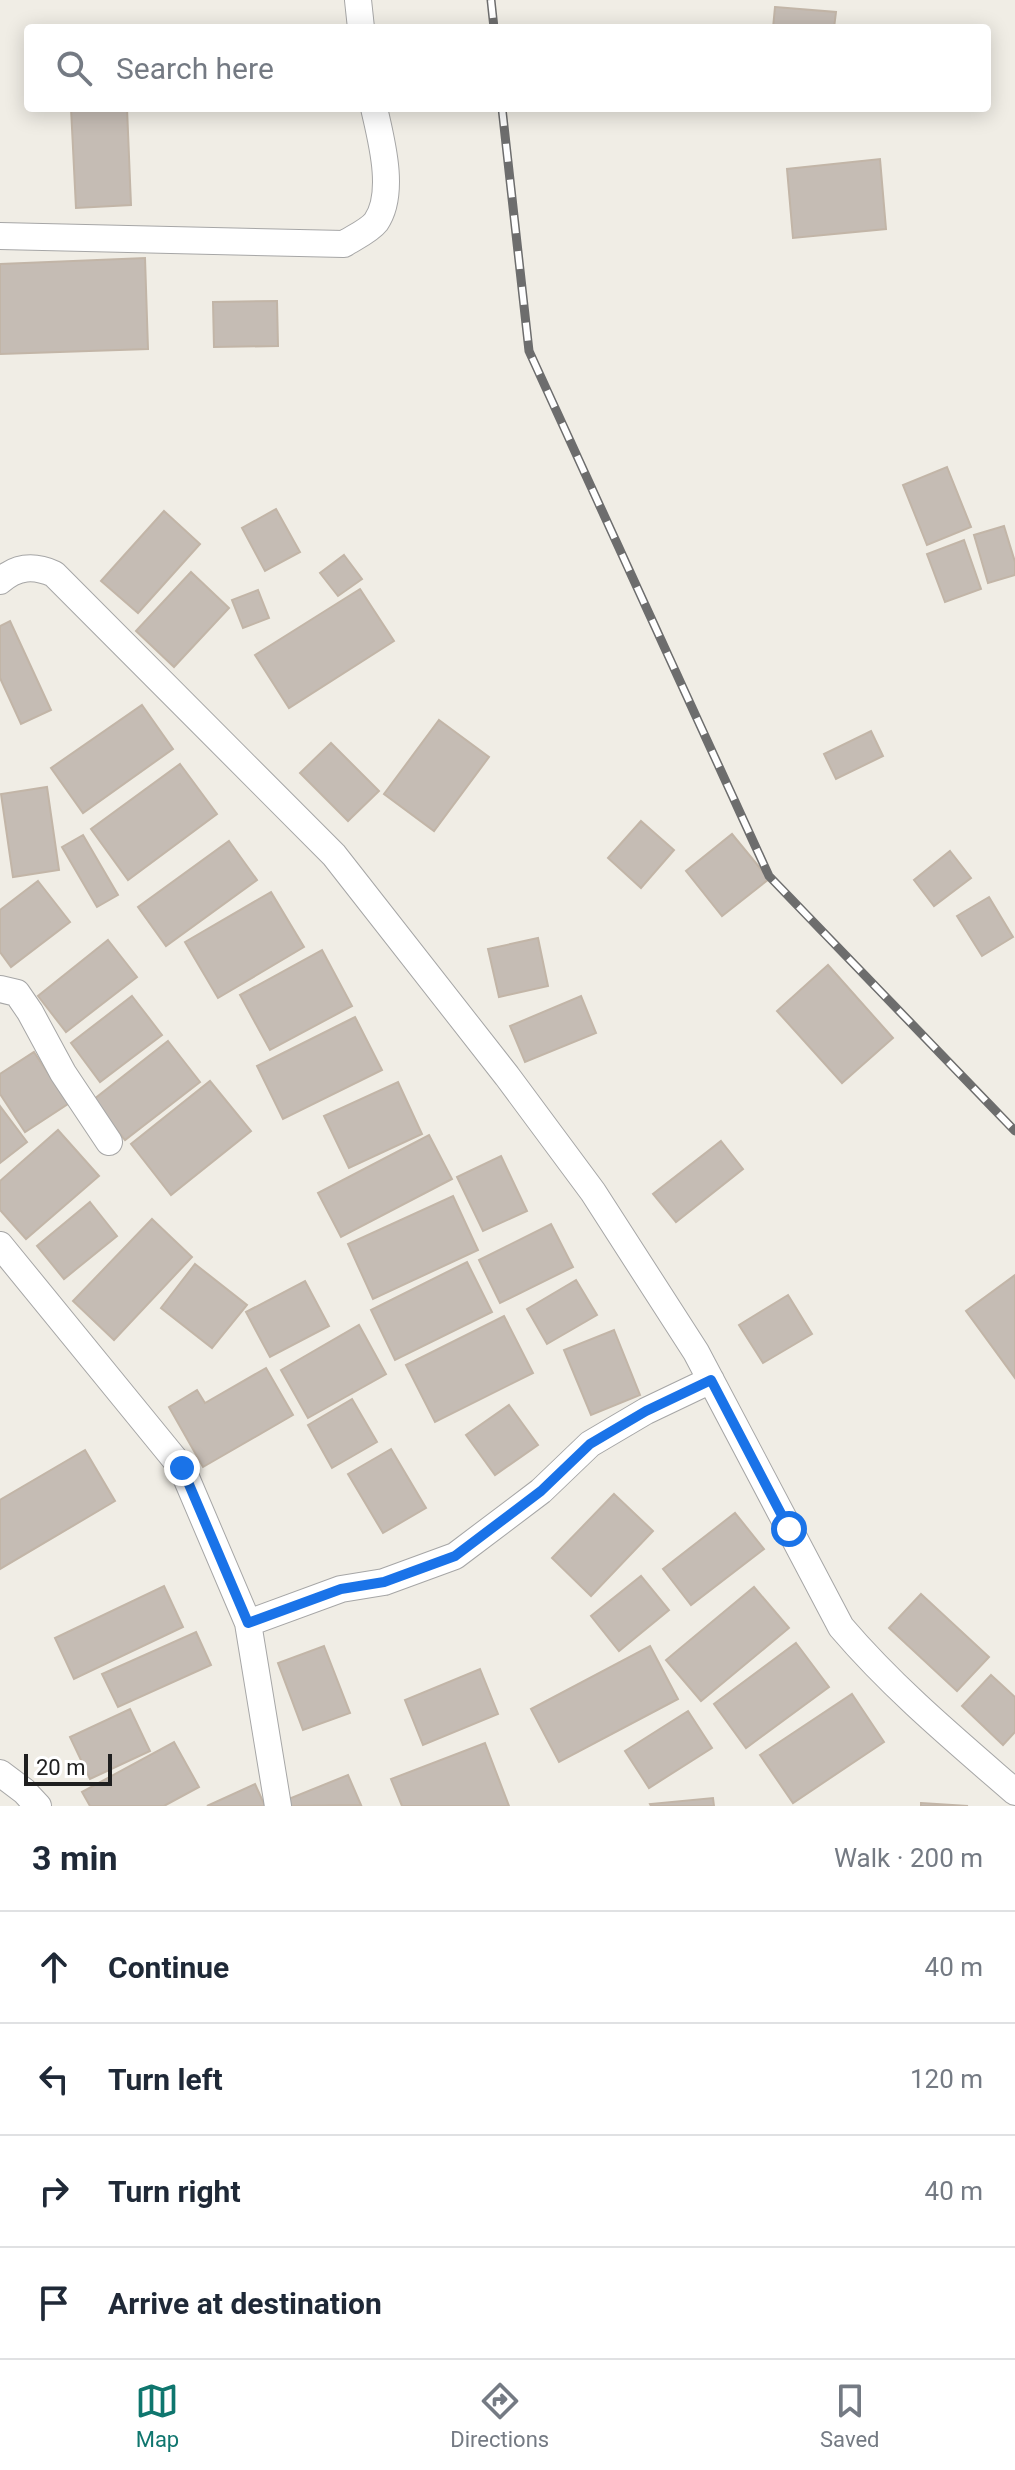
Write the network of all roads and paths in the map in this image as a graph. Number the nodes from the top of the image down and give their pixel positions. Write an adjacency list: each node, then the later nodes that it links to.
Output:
1 (358, 0): 2 (street)
2 (361, 24)
3 (375, 112): 4 (street)
4 (0, 236)
5 (0, 581): 9 (street)
6 (0, 989): 7 (street)
7 (109, 1142)
8 (0, 1245): 10 (street)
9 (711, 1380): 10 (street); 12 (street)
10 (248, 1623): 14 (street)
11 (0, 1773): 13 (street)
12 (1015, 1792)
13 (38, 1806)
14 (278, 1806)

